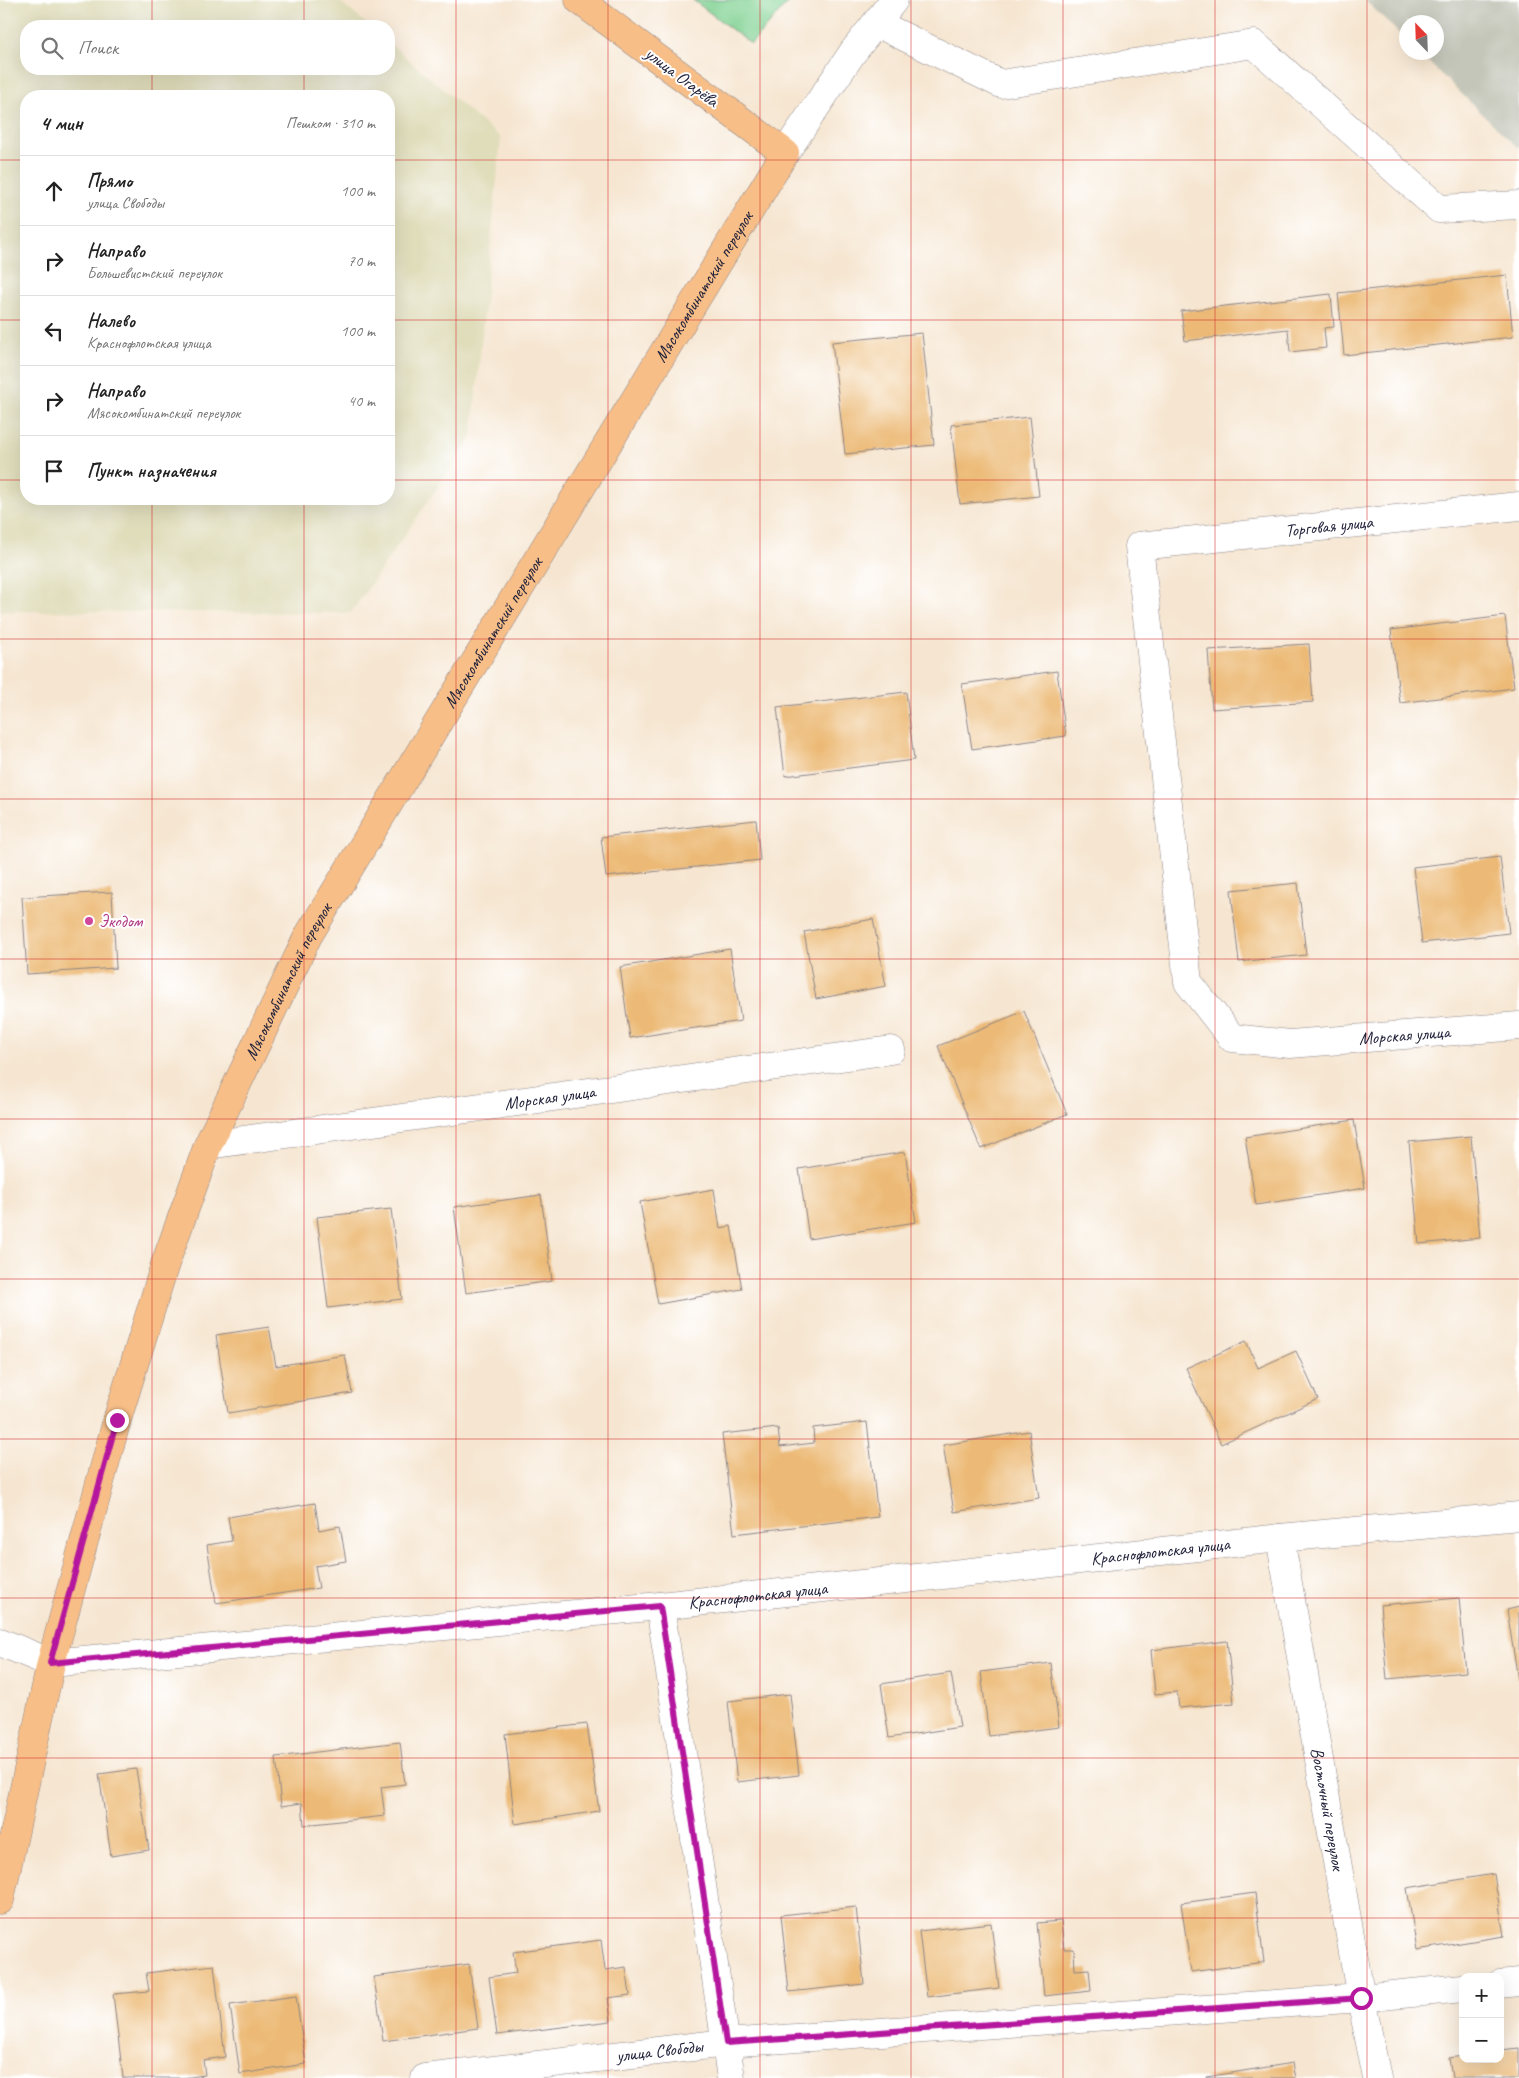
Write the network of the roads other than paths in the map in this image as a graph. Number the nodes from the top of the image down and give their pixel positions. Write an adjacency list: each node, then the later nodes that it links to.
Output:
1 (579, 0): 4 (main road, улица Огарёва)
2 (894, 0): 3 (street)
3 (876, 23): 4 (street); 5 (street)
4 (785, 153): 10 (main road, Мясокомбинатский переулок)
5 (1519, 206)
6 (1519, 506): 7 (street, Торговая улица)
7 (1139, 546): 8 (street, Морская улица)
8 (1519, 1026)
9 (891, 1050): 10 (street, Морская улица)
10 (208, 1145): 15 (main road, Мясокомбинатский переулок)
11 (1519, 1516): 12 (street, Краснофлотская улица)
12 (1280, 1538): 13 (street, Краснофлотская улица); 20 (street, Восточный переулок)
13 (660, 1606): 15 (street, Краснофлотская улица); 21 (street)
14 (0, 1642): 15 (street, Краснофлотская улица)
15 (50, 1663): 16 (main road, Мясокомбинатский переулок)
16 (0, 1900)
17 (1519, 1982): 18 (street)
18 (1504, 1984)
19 (1459, 1988): 20 (street, улица Свободы)
20 (1361, 1998): 21 (street, улица Свободы); 24 (street, Восточный переулок)
21 (726, 2043): 22 (street, улица Свободы); 23 (street)
22 (425, 2078)
23 (731, 2078)
24 (1377, 2078)

